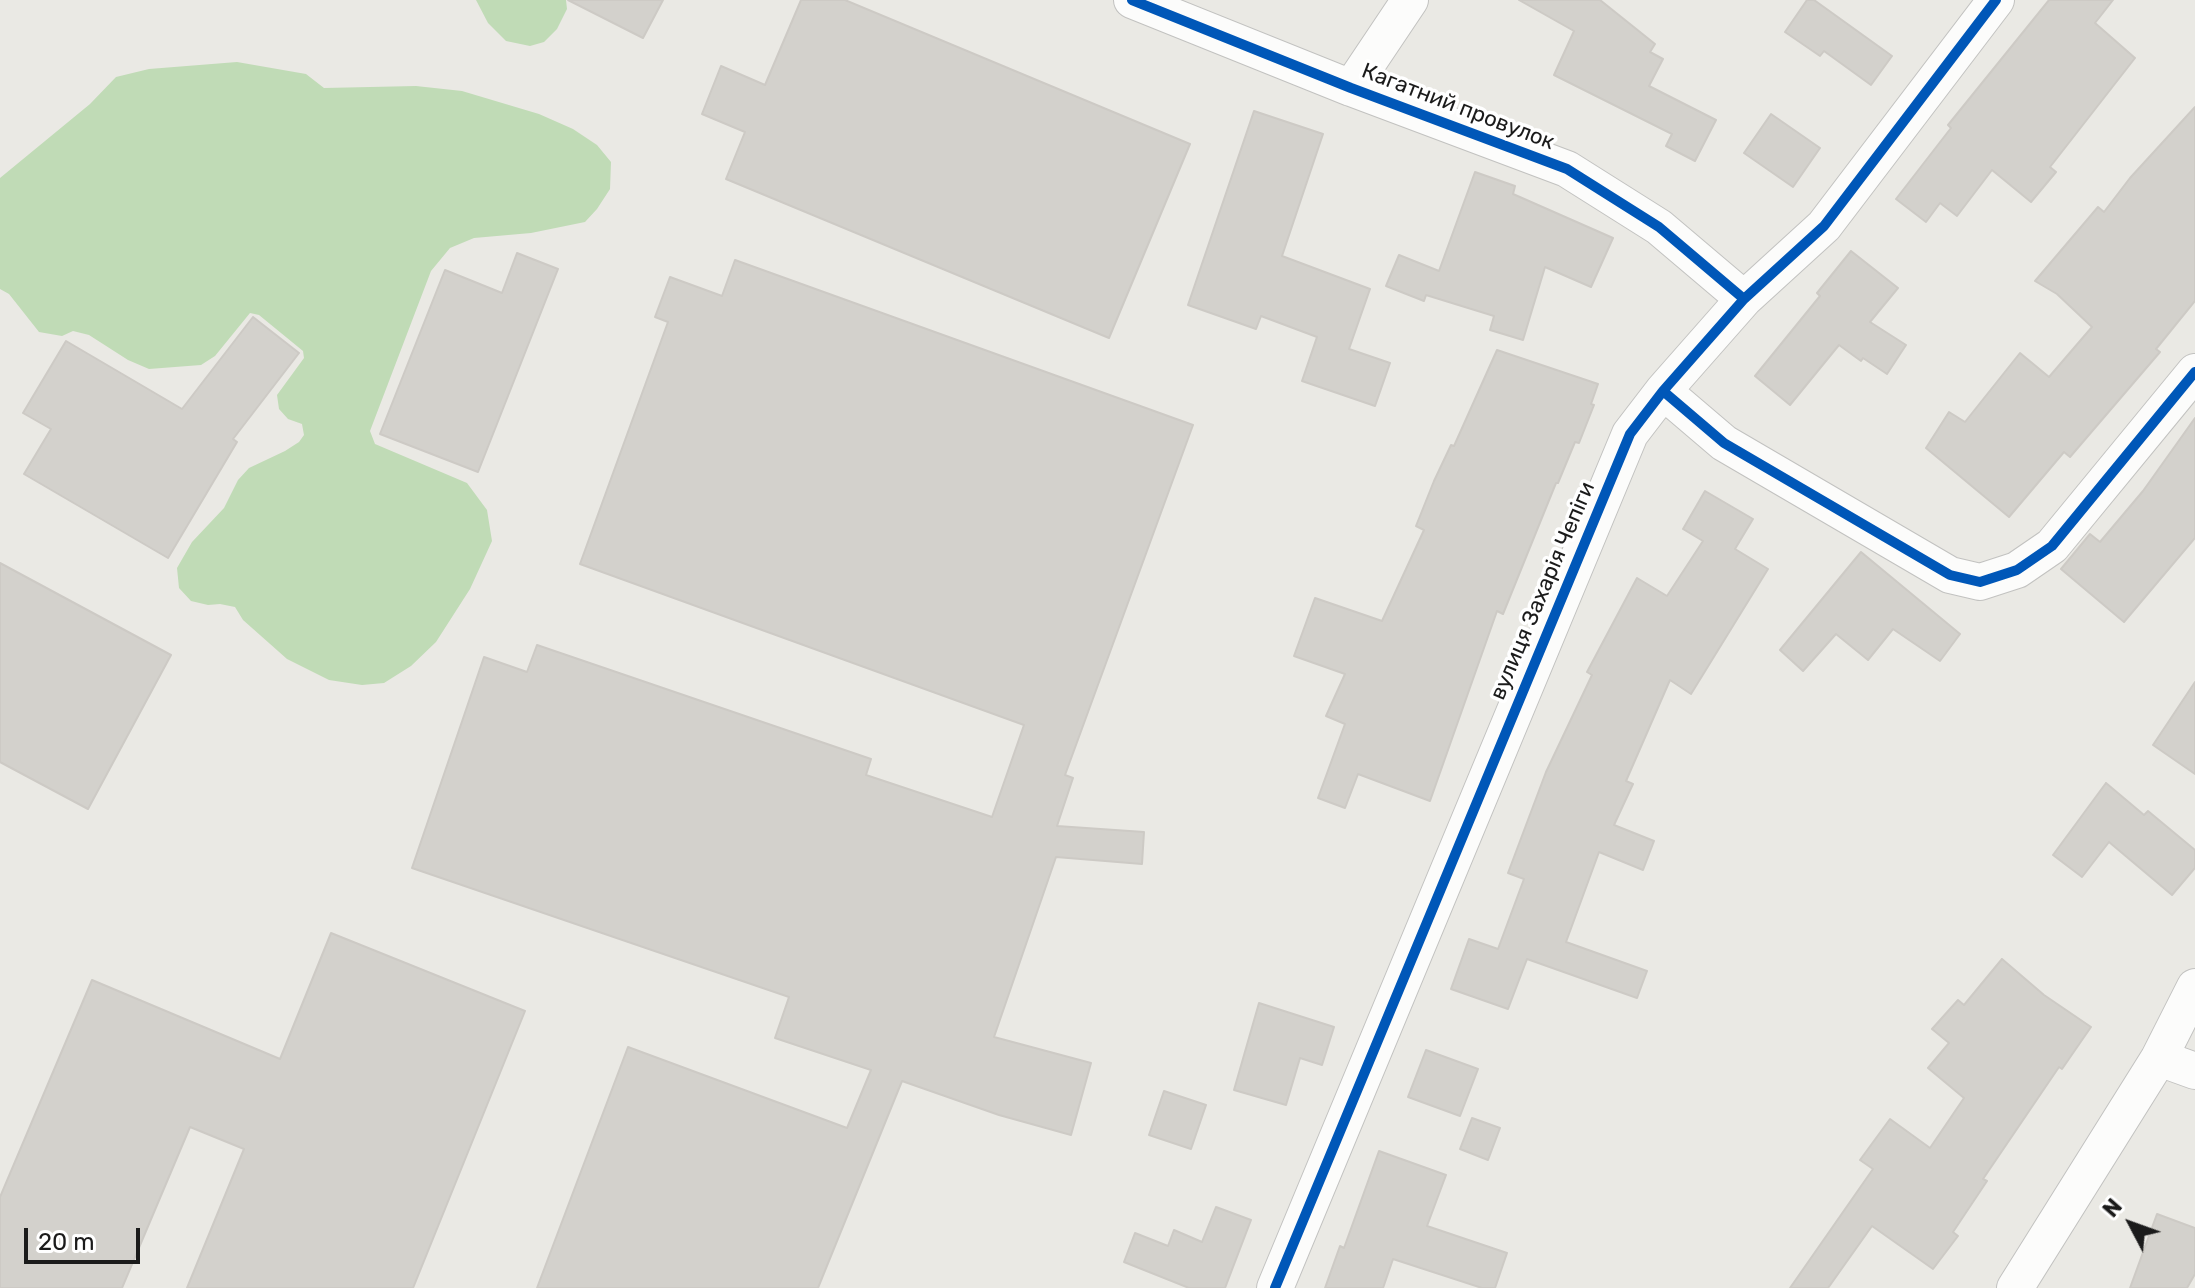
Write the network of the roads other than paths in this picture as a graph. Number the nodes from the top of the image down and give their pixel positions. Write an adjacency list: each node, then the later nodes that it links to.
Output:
1 (1132, 0): 4 (street, Кагатний провулок)
2 (1410, 0): 4 (street)
3 (1996, 0): 5 (street, вулиця Захарія Чепіги)
4 (1351, 88): 5 (street, Кагатний провулок)
5 (1744, 299): 7 (street, вулиця Захарія Чепіги)
6 (2195, 372): 7 (street)
7 (1663, 391): 11 (street, вулиця Захарія Чепіги)
8 (2195, 987): 9 (street)
9 (2159, 1058): 10 (street); 12 (street)
10 (2195, 1071)
11 (1275, 1288)
12 (2015, 1288)

